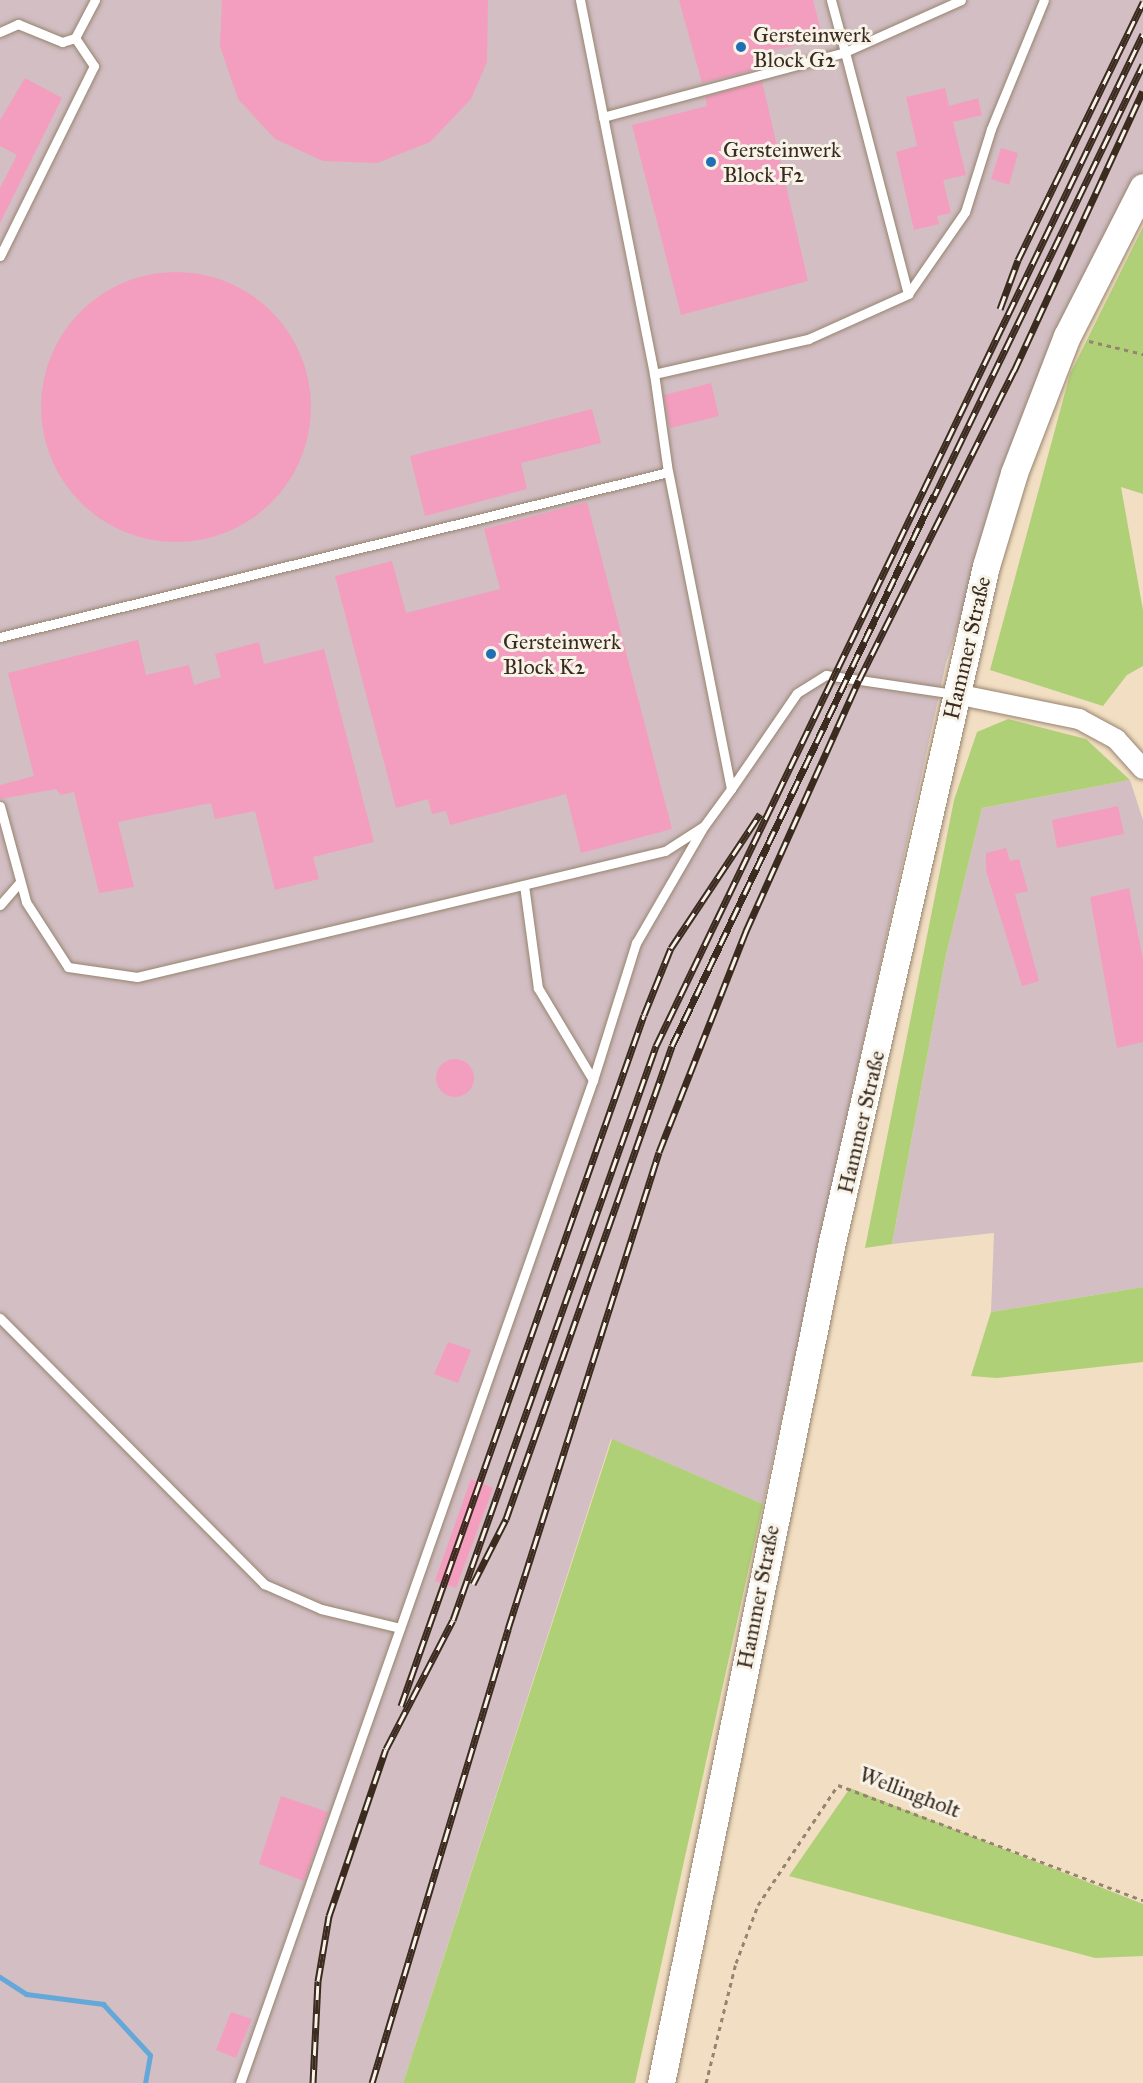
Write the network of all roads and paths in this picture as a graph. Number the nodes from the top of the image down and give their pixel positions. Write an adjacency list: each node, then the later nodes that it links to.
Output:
1 (94, 0): 7 (lane)
2 (580, 0): 9 (lane)
3 (831, 0): 8 (lane)
4 (961, 0): 8 (lane)
5 (1044, 0): 12 (lane)
6 (0, 32): 7 (lane)
7 (75, 38): 11 (lane)
8 (845, 52): 9 (lane); 12 (lane)
9 (603, 117): 15 (lane)
10 (1143, 187): 13 (main road, Hammer Straße)
11 (0, 256)
12 (908, 294): 15 (lane)
13 (1067, 336): 14 (path); 18 (main road, Hammer Straße)
14 (1143, 354)
15 (654, 374): 16 (lane)
16 (668, 472): 17 (lane); 20 (lane)
17 (0, 637)
18 (956, 694): 19 (street); 20 (lane); 31 (main road, Hammer Straße)
19 (1143, 769)
20 (731, 789): 22 (lane)
21 (0, 806): 23 (lane)
22 (704, 826): 24 (lane); 26 (lane)
23 (20, 882): 24 (lane); 25 (lane)
24 (524, 885): 26 (lane)
25 (0, 905)
26 (593, 1080): 28 (lane)
27 (0, 1318): 28 (lane)
28 (400, 1628): 30 (lane)
29 (1143, 1900): 32 (path, Wellingholt)
30 (240, 2083)
31 (661, 2083)
32 (706, 2083)

